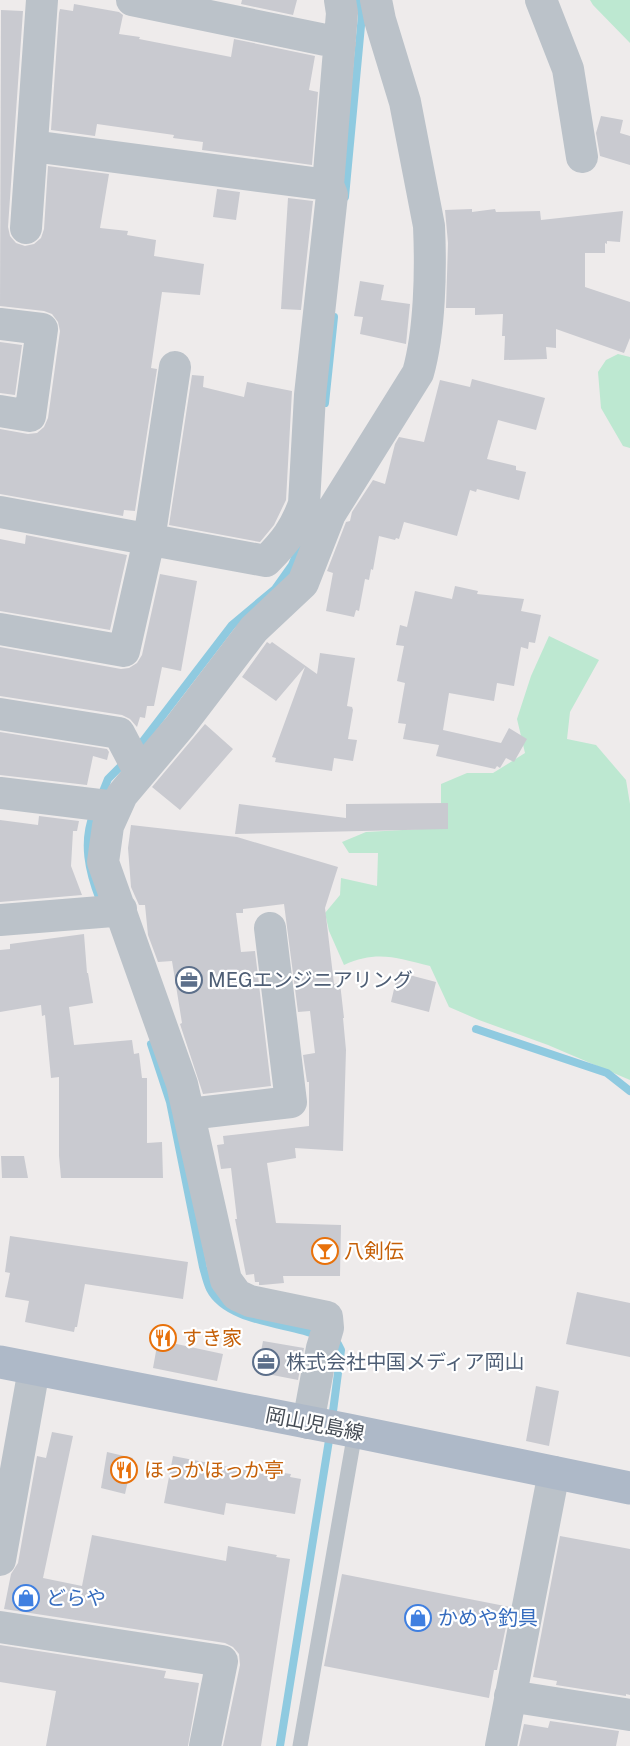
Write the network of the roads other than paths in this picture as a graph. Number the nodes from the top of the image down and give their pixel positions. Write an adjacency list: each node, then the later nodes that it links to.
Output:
1 (42, 0): 7 (street)
2 (132, 0): 6 (street)
3 (340, 0): 6 (street)
4 (376, 0): 18 (street)
5 (541, 0): 8 (street)
6 (340, 43): 9 (street)
7 (32, 146): 9 (street); 10 (street)
8 (582, 157)
9 (328, 185): 15 (street)
10 (26, 228)
11 (0, 324): 13 (street)
12 (175, 367): 15 (street)
13 (0, 411)
14 (0, 512): 15 (street)
15 (149, 540): 16 (street)
16 (0, 629)
17 (0, 714): 18 (street)
18 (134, 762): 20 (street)
19 (0, 793): 20 (street)
20 (104, 806): 21 (street)
21 (109, 911): 22 (street); 24 (street)
22 (0, 920)
23 (270, 928): 24 (street)
24 (189, 1114): 27 (street)
25 (0, 1362): 26 (main road, 岡山児島線)
26 (34, 1369): 27 (main road, 岡山児島線); 30 (street)
27 (333, 1428): 28 (main road, 岡山児島線); 35 (lane)
28 (554, 1472): 29 (main road, 岡山児島線); 32 (street)
29 (630, 1488)
30 (0, 1560)
31 (0, 1627): 34 (street)
32 (510, 1696): 33 (street); 36 (street)
33 (630, 1715)
34 (205, 1746)
35 (300, 1746)
36 (501, 1746)

